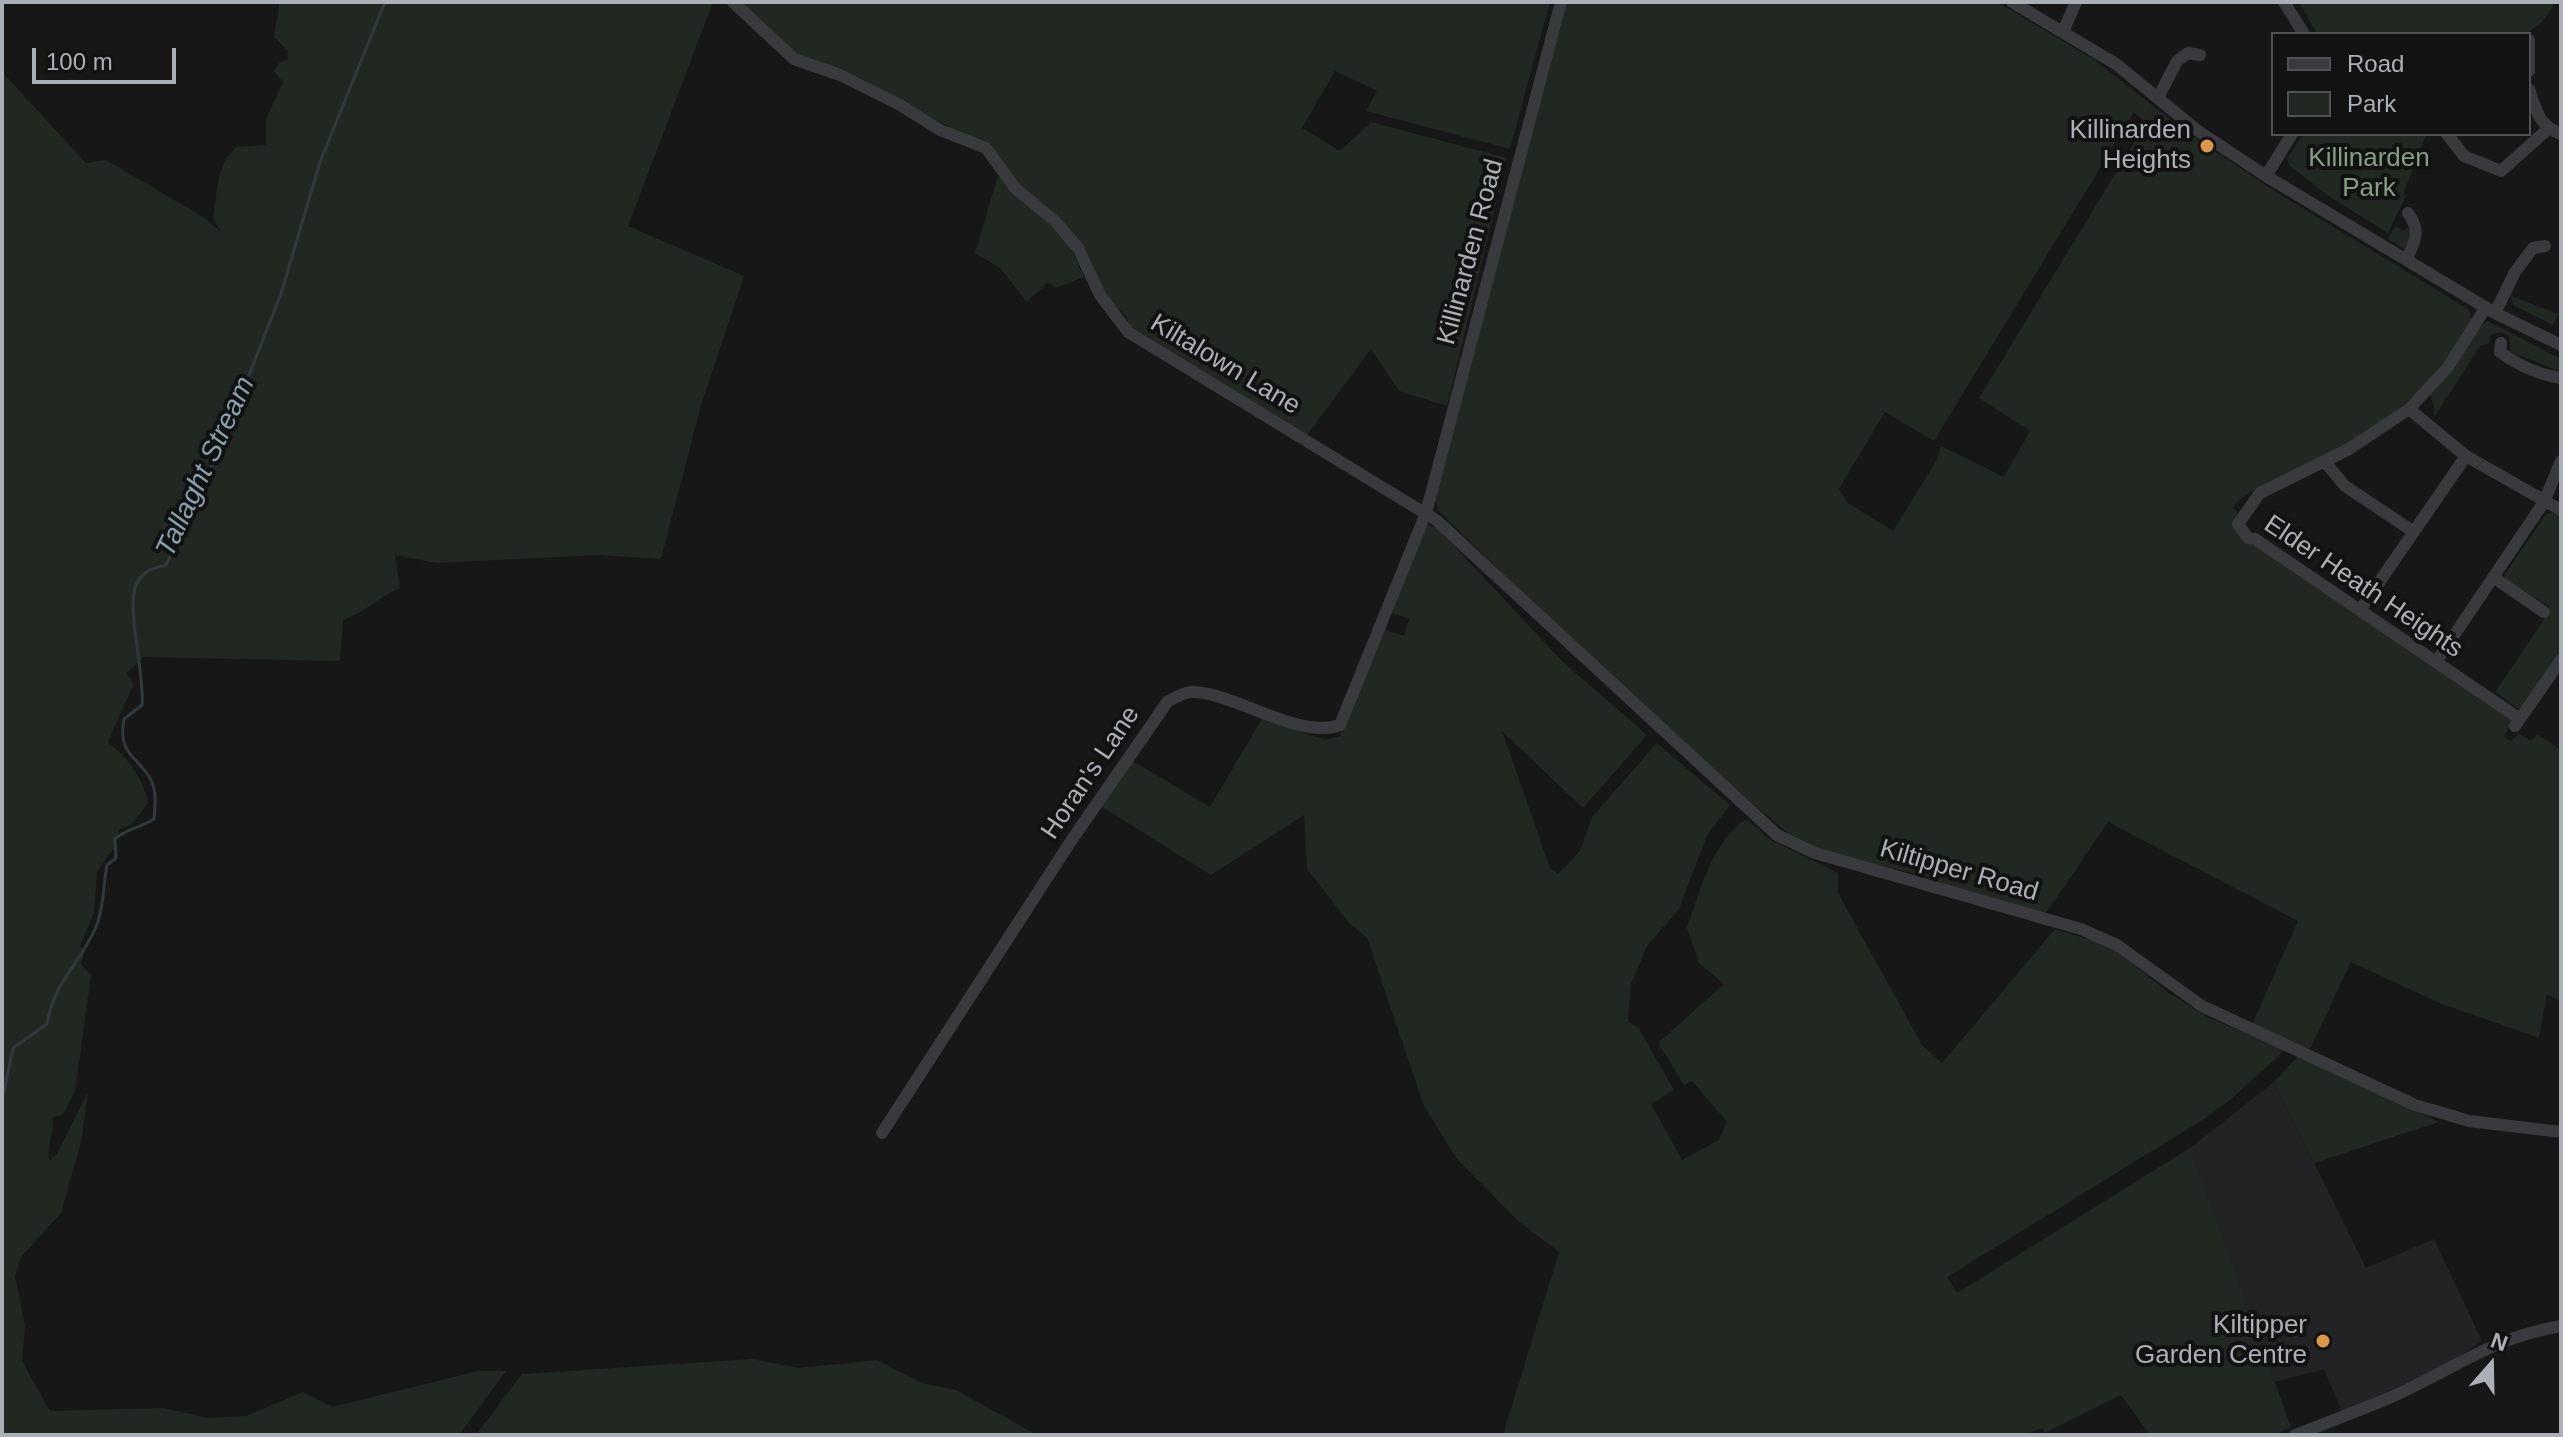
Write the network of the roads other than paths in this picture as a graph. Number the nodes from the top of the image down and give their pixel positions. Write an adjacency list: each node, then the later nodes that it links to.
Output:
1 (733, 2): 29 (street, Kiltalown Lane)
2 (1561, 2): 29 (street, Killinarden Road)
3 (2012, 2): 6 (street)
4 (2076, 2): 6 (street)
5 (2284, 2): 7 (street)
6 (2063, 32): 10 (street)
7 (2303, 32)
8 (2200, 55): 10 (street)
9 (2531, 96): 11 (street)
10 (2158, 98): 15 (street)
11 (2548, 129): 12 (street); 14 (street)
12 (2561, 134)
13 (2291, 136): 15 (street)
14 (2445, 136)
15 (2266, 176): 18 (street)
16 (2408, 213): 18 (street)
17 (2545, 246): 19 (street)
18 (2406, 260): 19 (street)
19 (2490, 310): 21 (street); 23 (street)
20 (2501, 343): 22 (street)
21 (2561, 345)
22 (2561, 378)
23 (2409, 409): 24 (street); 26 (street)
24 (2466, 456): 27 (street); 30 (street)
25 (2561, 461): 27 (street)
26 (2325, 462): 30 (street); 32 (street, Elder Heath Heights)
27 (2544, 502): 28 (street); 31 (street)
28 (2561, 510)
29 (1426, 513): 36 (street, Kiltipper Road); 37 (street, Horan's Lane)
30 (2414, 532): 32 (street)
31 (2493, 577): 33 (street); 35 (street)
32 (2360, 610): 35 (street, Elder Heath Heights)
33 (2544, 612)
34 (2561, 660): 35 (street, Elder Heath Heights)
35 (2436, 662)
36 (2561, 1132)
37 (882, 1133)
38 (2561, 1326): 39 (street)
39 (2295, 1435)

